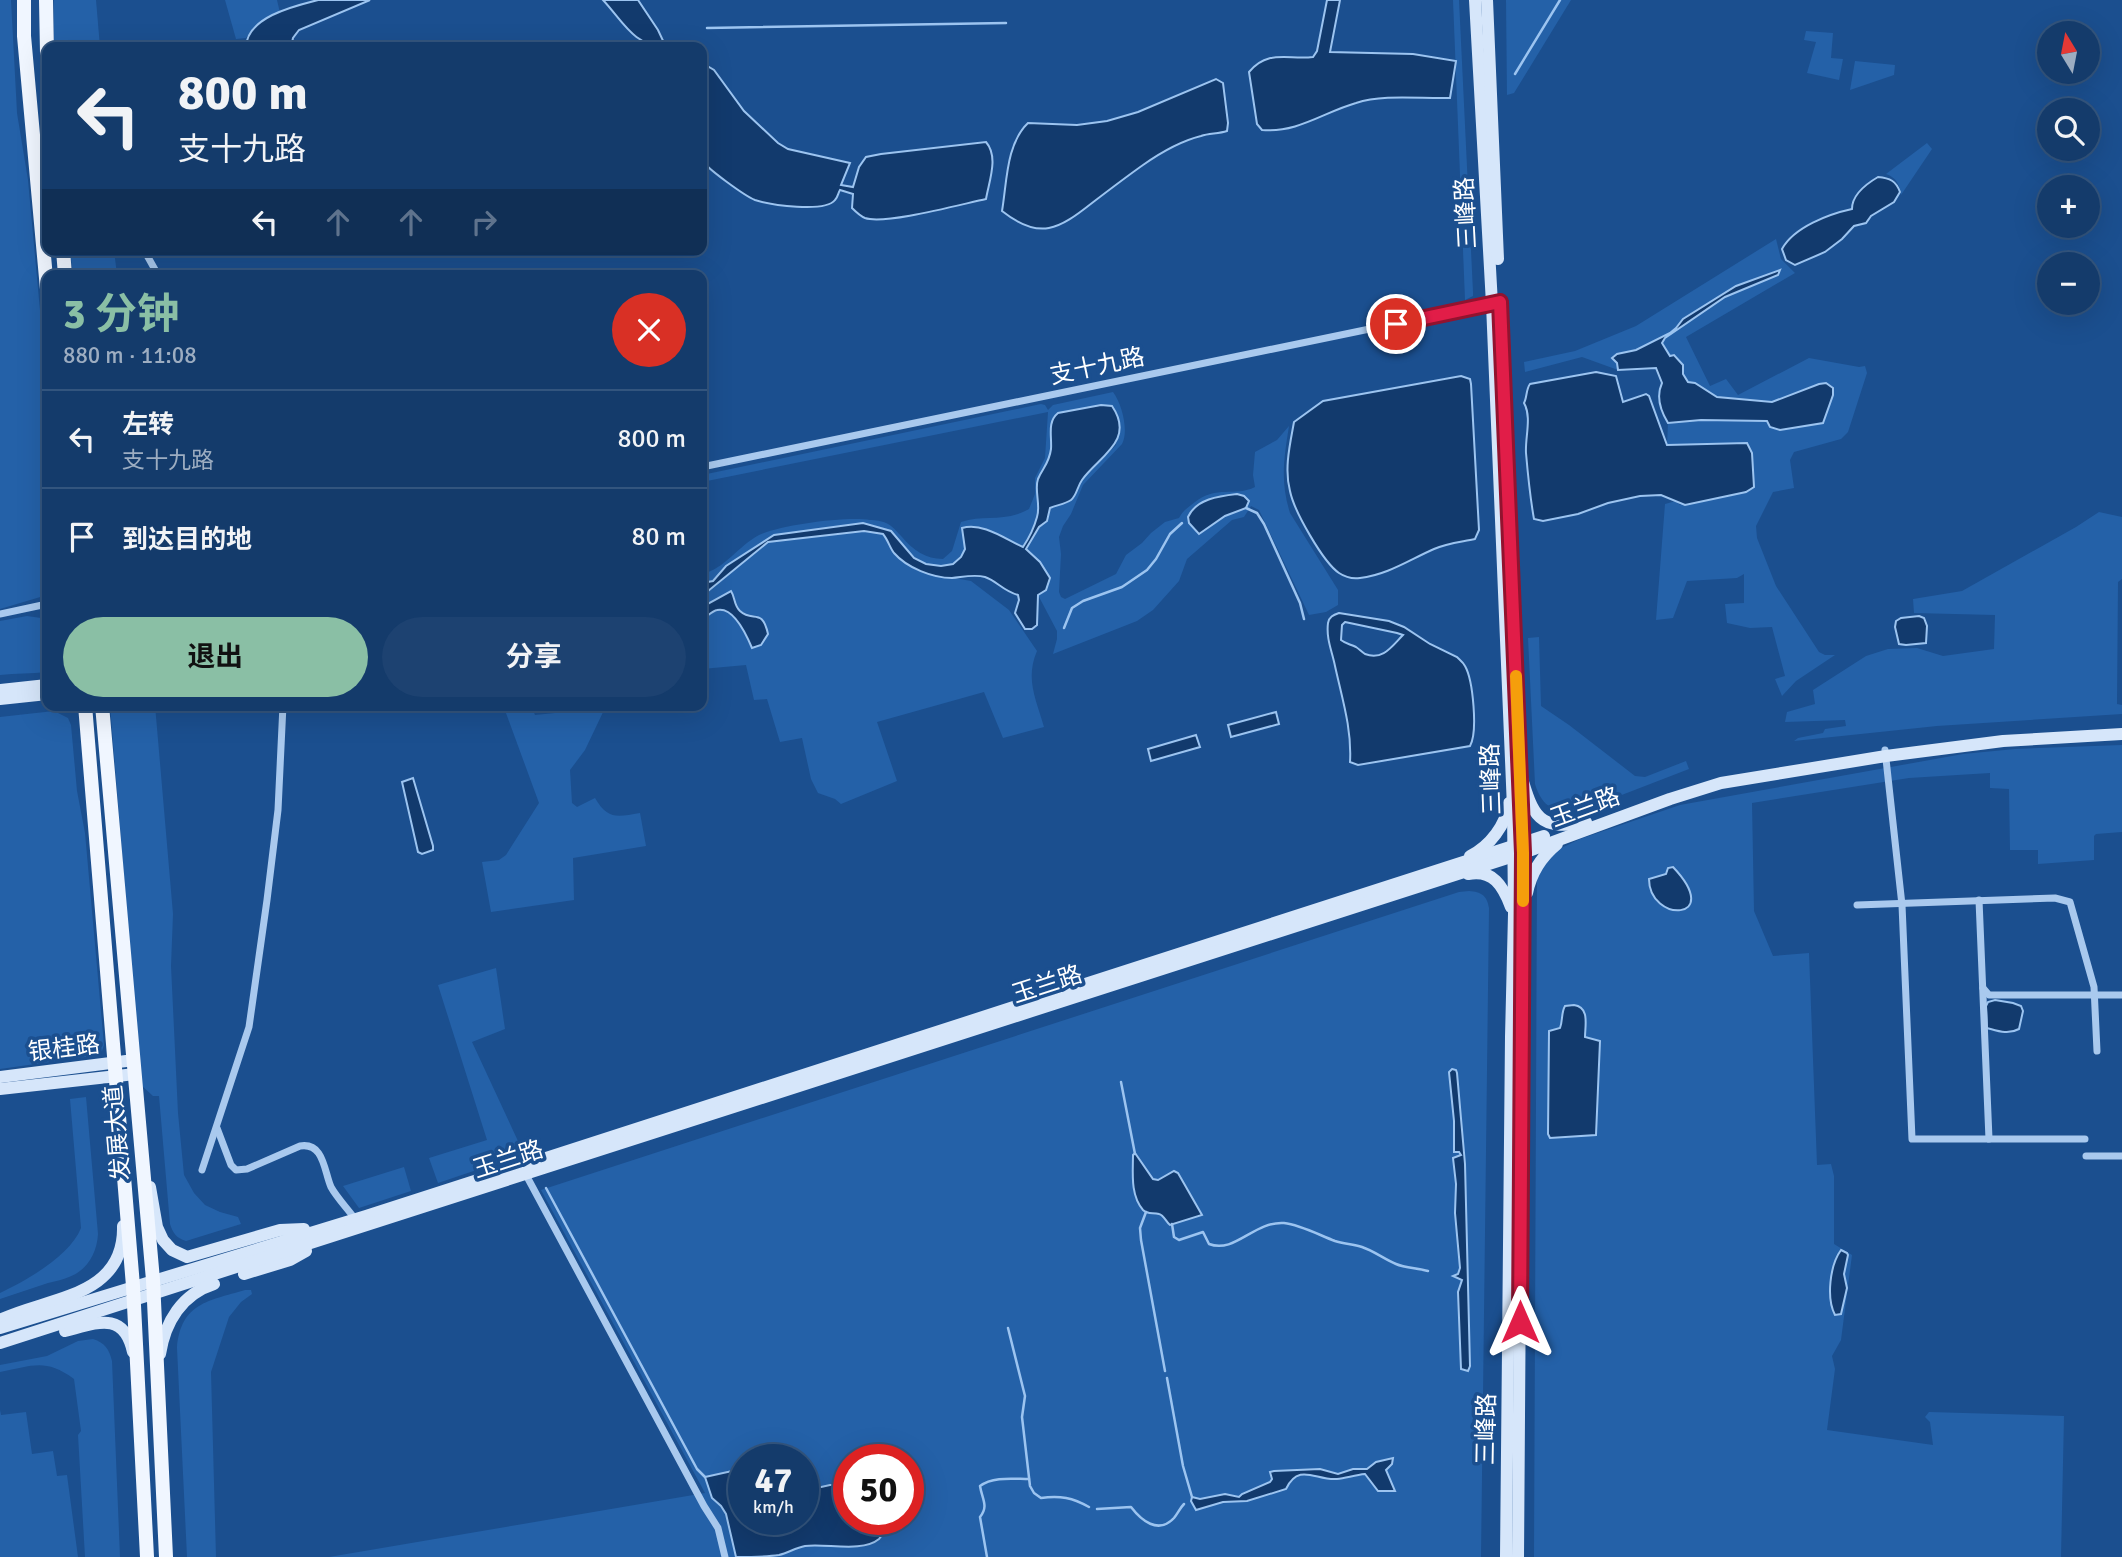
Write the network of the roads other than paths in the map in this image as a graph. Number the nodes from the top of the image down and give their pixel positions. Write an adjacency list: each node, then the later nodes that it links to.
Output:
1 (24, 0): 6 (main road)
2 (46, 0): 5 (main road)
3 (1475, 0): 7 (street, 三峰路)
4 (1487, 0): 7 (street, 三峰路)
5 (47, 42)
6 (42, 235)
7 (1496, 303): 8 (street, 支十九路); 21 (street, 三峰路)
8 (707, 466)
9 (42, 605): 10 (street)
10 (0, 614)
11 (42, 686): 12 (street)
12 (0, 690)
13 (42, 695): 14 (street)
14 (0, 699)
15 (85, 711): 34 (main road, 发展大道)
16 (104, 711): 33 (main road, 发展大道)
17 (283, 711): 37 (street)
18 (2122, 729): 20 (street, 玉兰路)
19 (2122, 734): 20 (street, 玉兰路)
20 (1886, 753): 22 (street, 玉兰路); 26 (street)
21 (1516, 773): 22 (street); 23 (street, 三峰路); 24 (street)
22 (1586, 825): 23 (street, 玉兰路); 28 (street)
23 (1518, 850): 24 (street, 玉兰路); 28 (street, 三峰路)
24 (1445, 873): 28 (street); 45 (street, 玉兰路)
25 (1979, 900): 26 (street); 29 (street); 31 (street)
26 (1902, 903): 27 (street); 40 (street)
27 (1857, 905)
28 (1518, 914): 59 (street, 三峰路); 60 (street, 三峰路)
29 (1982, 988): 31 (street); 40 (street)
30 (2122, 995): 31 (street)
31 (2094, 996): 32 (street)
32 (2097, 1051)
33 (134, 1067): 34 (street, 银桂路); 38 (main road, 发展大道)
34 (115, 1069): 35 (street, 银桂路); 36 (street, 银桂路); 39 (main road, 发展大道)
35 (0, 1077)
36 (0, 1089)
37 (217, 1127): 44 (street); 46 (street)
38 (140, 1128): 47 (street); 49 (main road, 发展大道)
39 (120, 1132): 48 (main road, 发展大道); 51 (street)
40 (1989, 1139): 41 (street)
41 (2085, 1139)
42 (2086, 1156): 43 (street)
43 (2122, 1156)
44 (202, 1170)
45 (523, 1170): 46 (street, 玉兰路); 47 (street, 玉兰路); 58 (street)
46 (355, 1219): 47 (street, 玉兰路)
47 (327, 1233): 49 (street, 玉兰路); 55 (street)
48 (133, 1286): 49 (street, 玉兰路); 50 (main road, 发展大道); 52 (street, 玉兰路)
49 (154, 1288): 50 (street, 玉兰路); 55 (main road, 发展大道)
50 (134, 1301): 53 (street, 玉兰路); 54 (main road, 发展大道)
51 (0, 1320)
52 (0, 1328)
53 (0, 1345): 54 (street)
54 (138, 1390): 56 (main road, 发展大道)
55 (158, 1392): 57 (main road, 发展大道)
56 (148, 1557)
57 (166, 1557)
58 (725, 1557)
59 (1506, 1557)
60 (1517, 1557)

